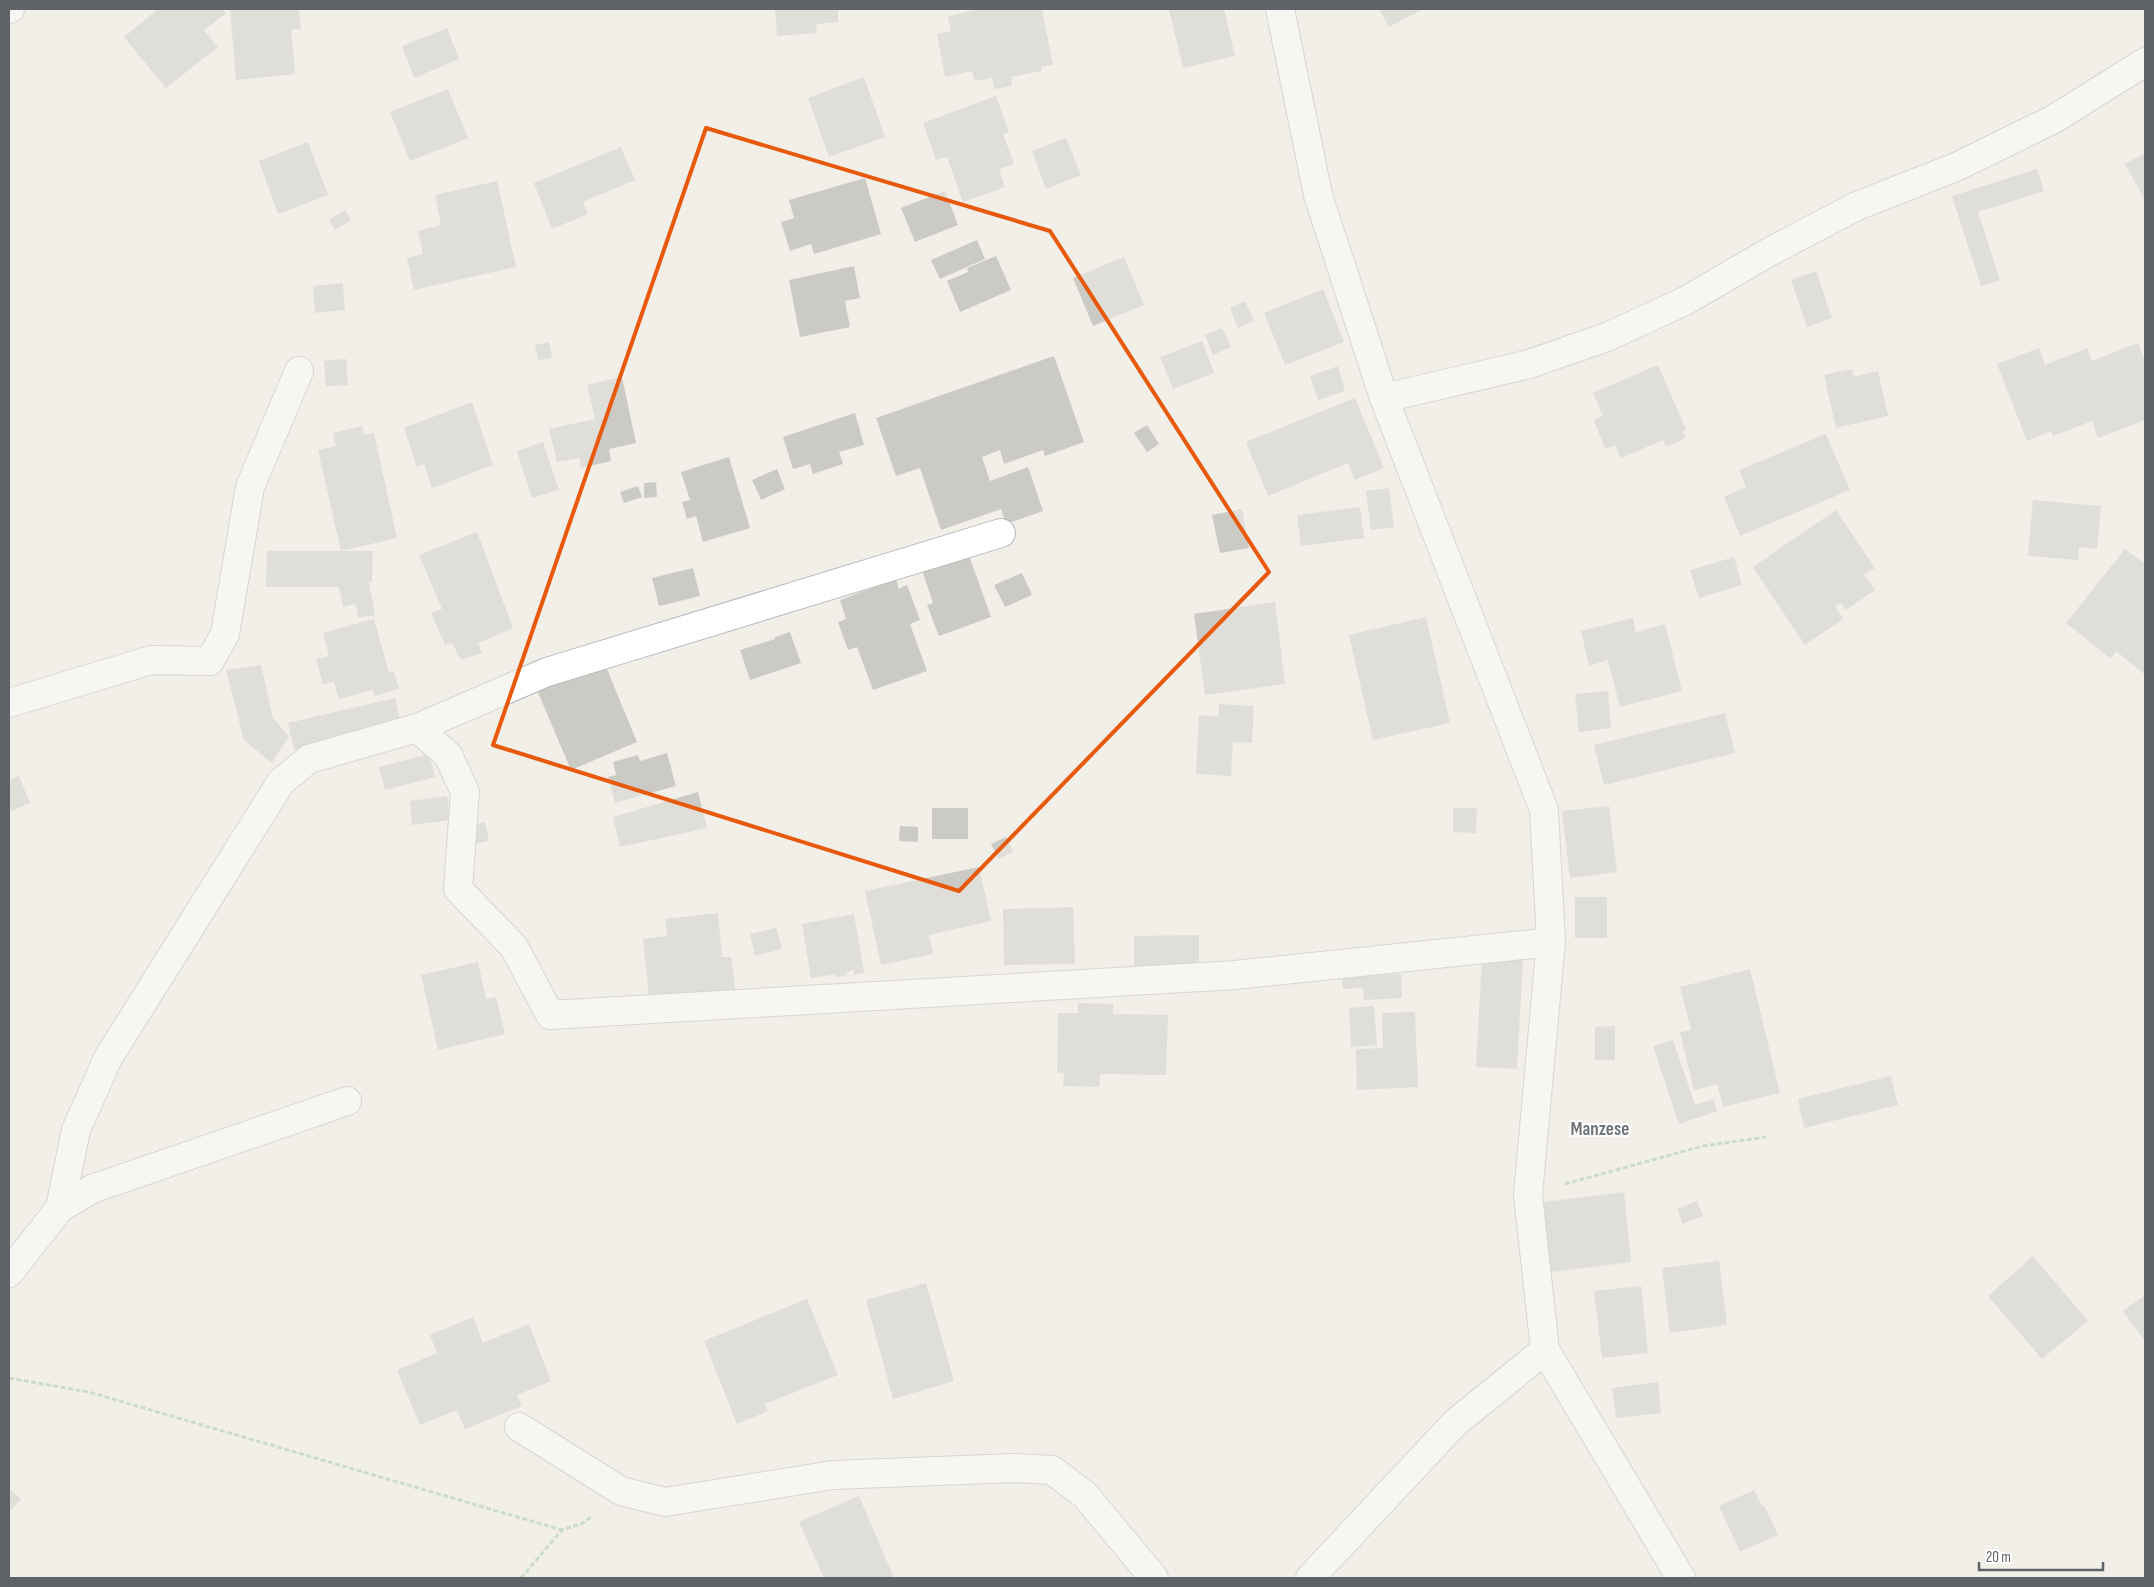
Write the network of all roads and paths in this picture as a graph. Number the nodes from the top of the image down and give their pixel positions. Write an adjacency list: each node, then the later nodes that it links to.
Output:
1 (1280, 9): 4 (street)
2 (2145, 62): 4 (street)
3 (299, 371): 6 (street)
4 (1384, 398): 8 (street)
5 (1001, 534): 7 (street)
6 (9, 703)
7 (417, 728): 8 (street); 12 (street)
8 (1551, 942): 11 (street)
9 (347, 1101): 12 (street)
10 (1766, 1137): 11 (path)
11 (1528, 1195): 14 (street)
12 (60, 1208): 13 (street)
13 (9, 1274)
14 (1545, 1350): 21 (street); 22 (street)
15 (9, 1378): 18 (path)
16 (519, 1427): 17 (street)
17 (621, 1491): 18 (path); 20 (street)
18 (562, 1530): 19 (path)
19 (521, 1578)
20 (1154, 1578)
21 (1310, 1578)
22 (1682, 1578)

